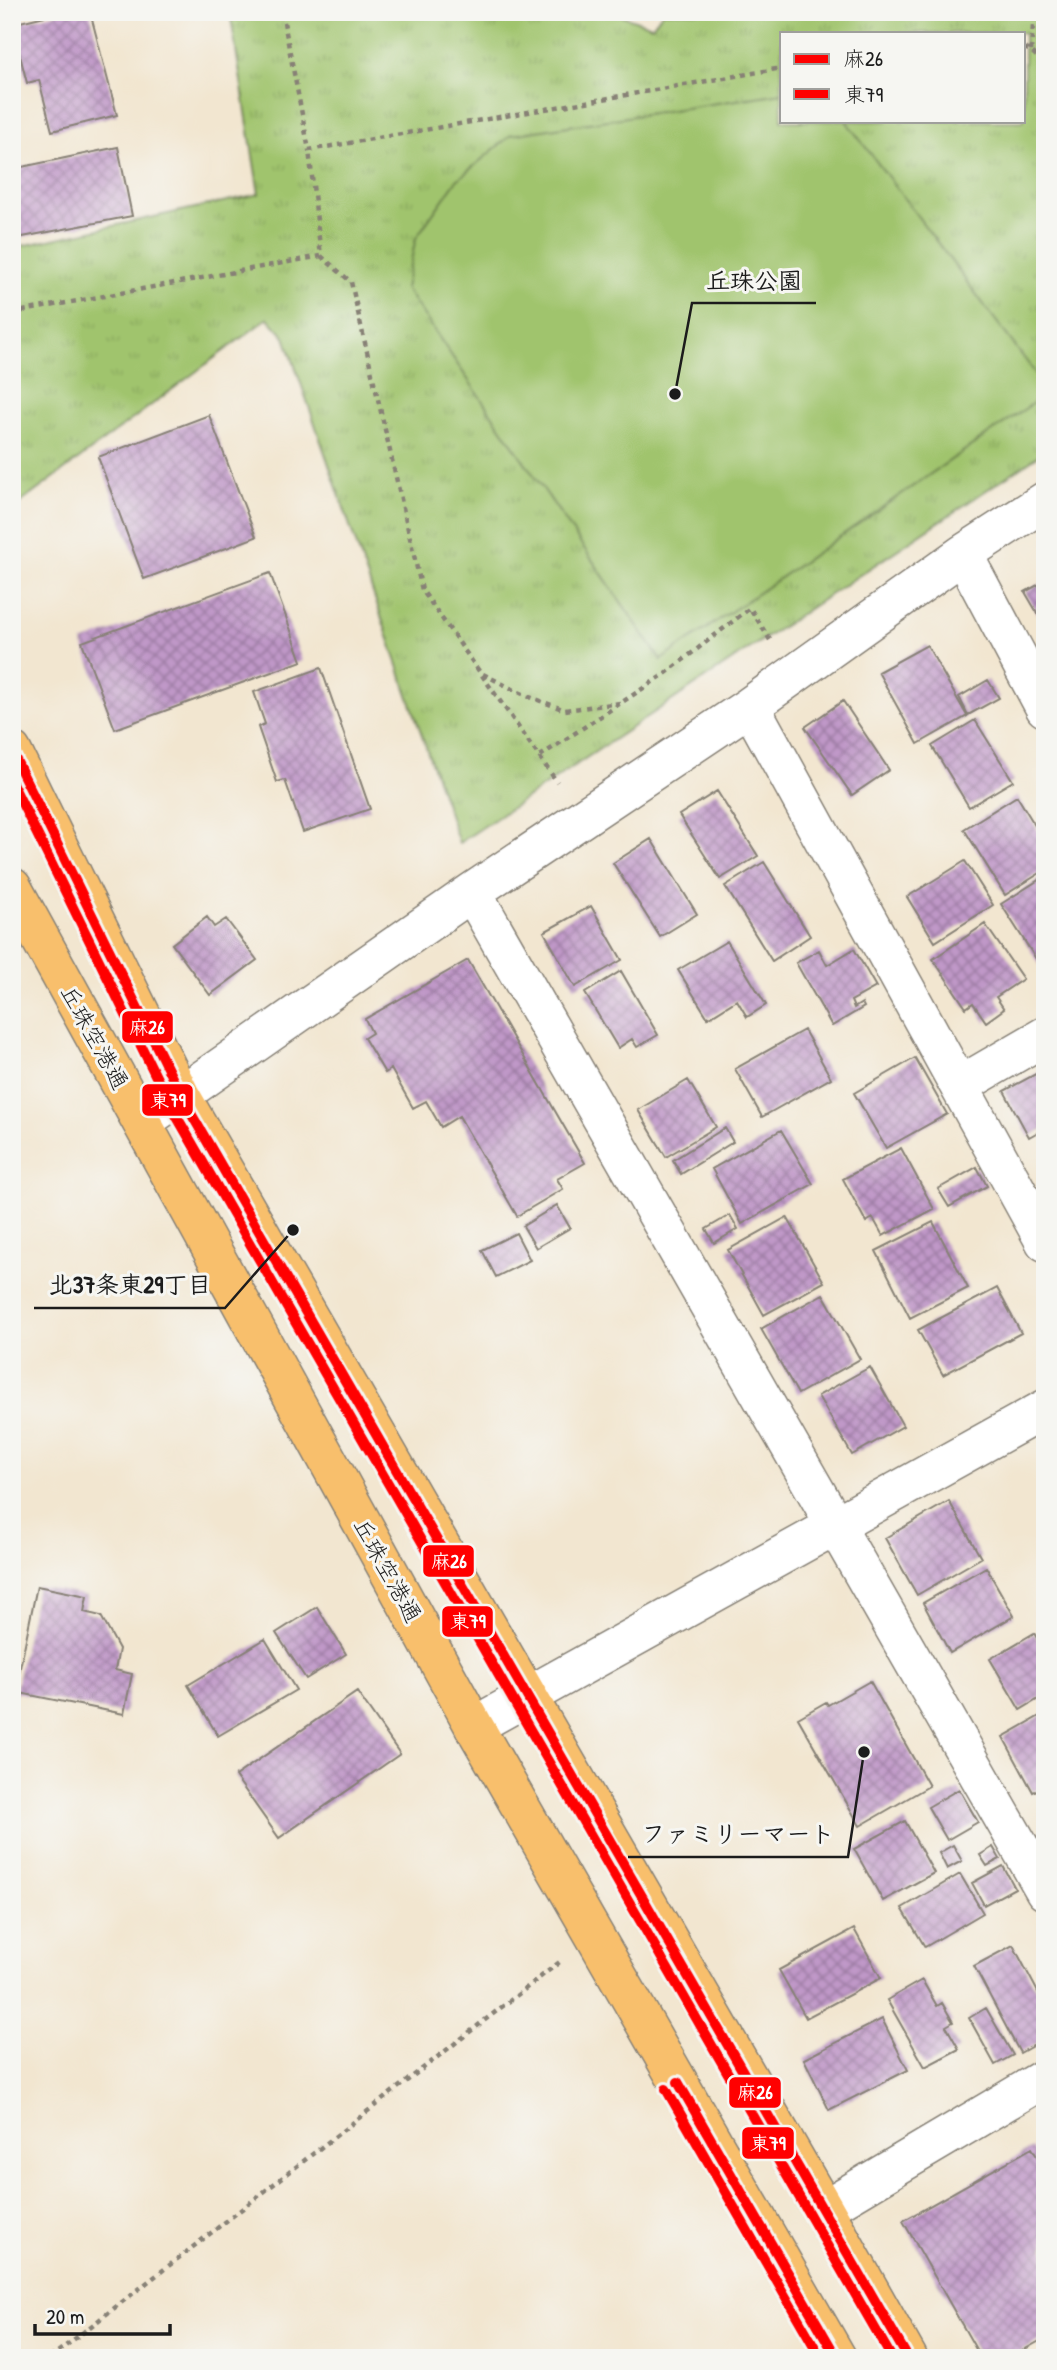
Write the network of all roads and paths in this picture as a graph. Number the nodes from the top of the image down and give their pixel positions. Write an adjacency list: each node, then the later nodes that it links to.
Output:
1 (282, 12): 7 (path)
2 (1034, 12): 4 (path)
3 (1026, 49): 4 (path)
4 (1031, 51): 5 (path)
5 (1045, 64)
6 (780, 68): 7 (path)
7 (309, 150): 8 (path)
8 (321, 256): 9 (path); 13 (path)
9 (12, 313)
10 (1045, 501): 11 (street)
11 (963, 554): 15 (street); 16 (street)
12 (772, 644): 14 (path)
13 (480, 672): 14 (path); 18 (path)
14 (621, 703): 18 (path)
15 (750, 706): 21 (street); 23 (street)
16 (1045, 708)
17 (12, 751): 24 (main road)
18 (539, 757): 19 (path)
19 (560, 786)
20 (12, 887): 25 (main road, 丘珠空港通)
21 (472, 892): 24 (street); 28 (street)
22 (1045, 1036): 23 (street)
23 (959, 1086): 26 (street)
24 (181, 1097): 25 (street); 29 (main road)
25 (142, 1122): 30 (main road, 丘珠空港通)
26 (1045, 1242)
27 (1045, 1409): 28 (street)
28 (836, 1525): 29 (street); 31 (street)
29 (527, 1698): 30 (street); 34 (main road)
30 (474, 1726): 32 (main road, 丘珠空港通)
31 (1045, 1891)
32 (593, 1935): 35 (path); 36 (main road, 丘珠空港通)
33 (1045, 2078): 34 (street)
34 (824, 2209): 37 (main road)
35 (50, 2358)
36 (837, 2358)
37 (908, 2358)

